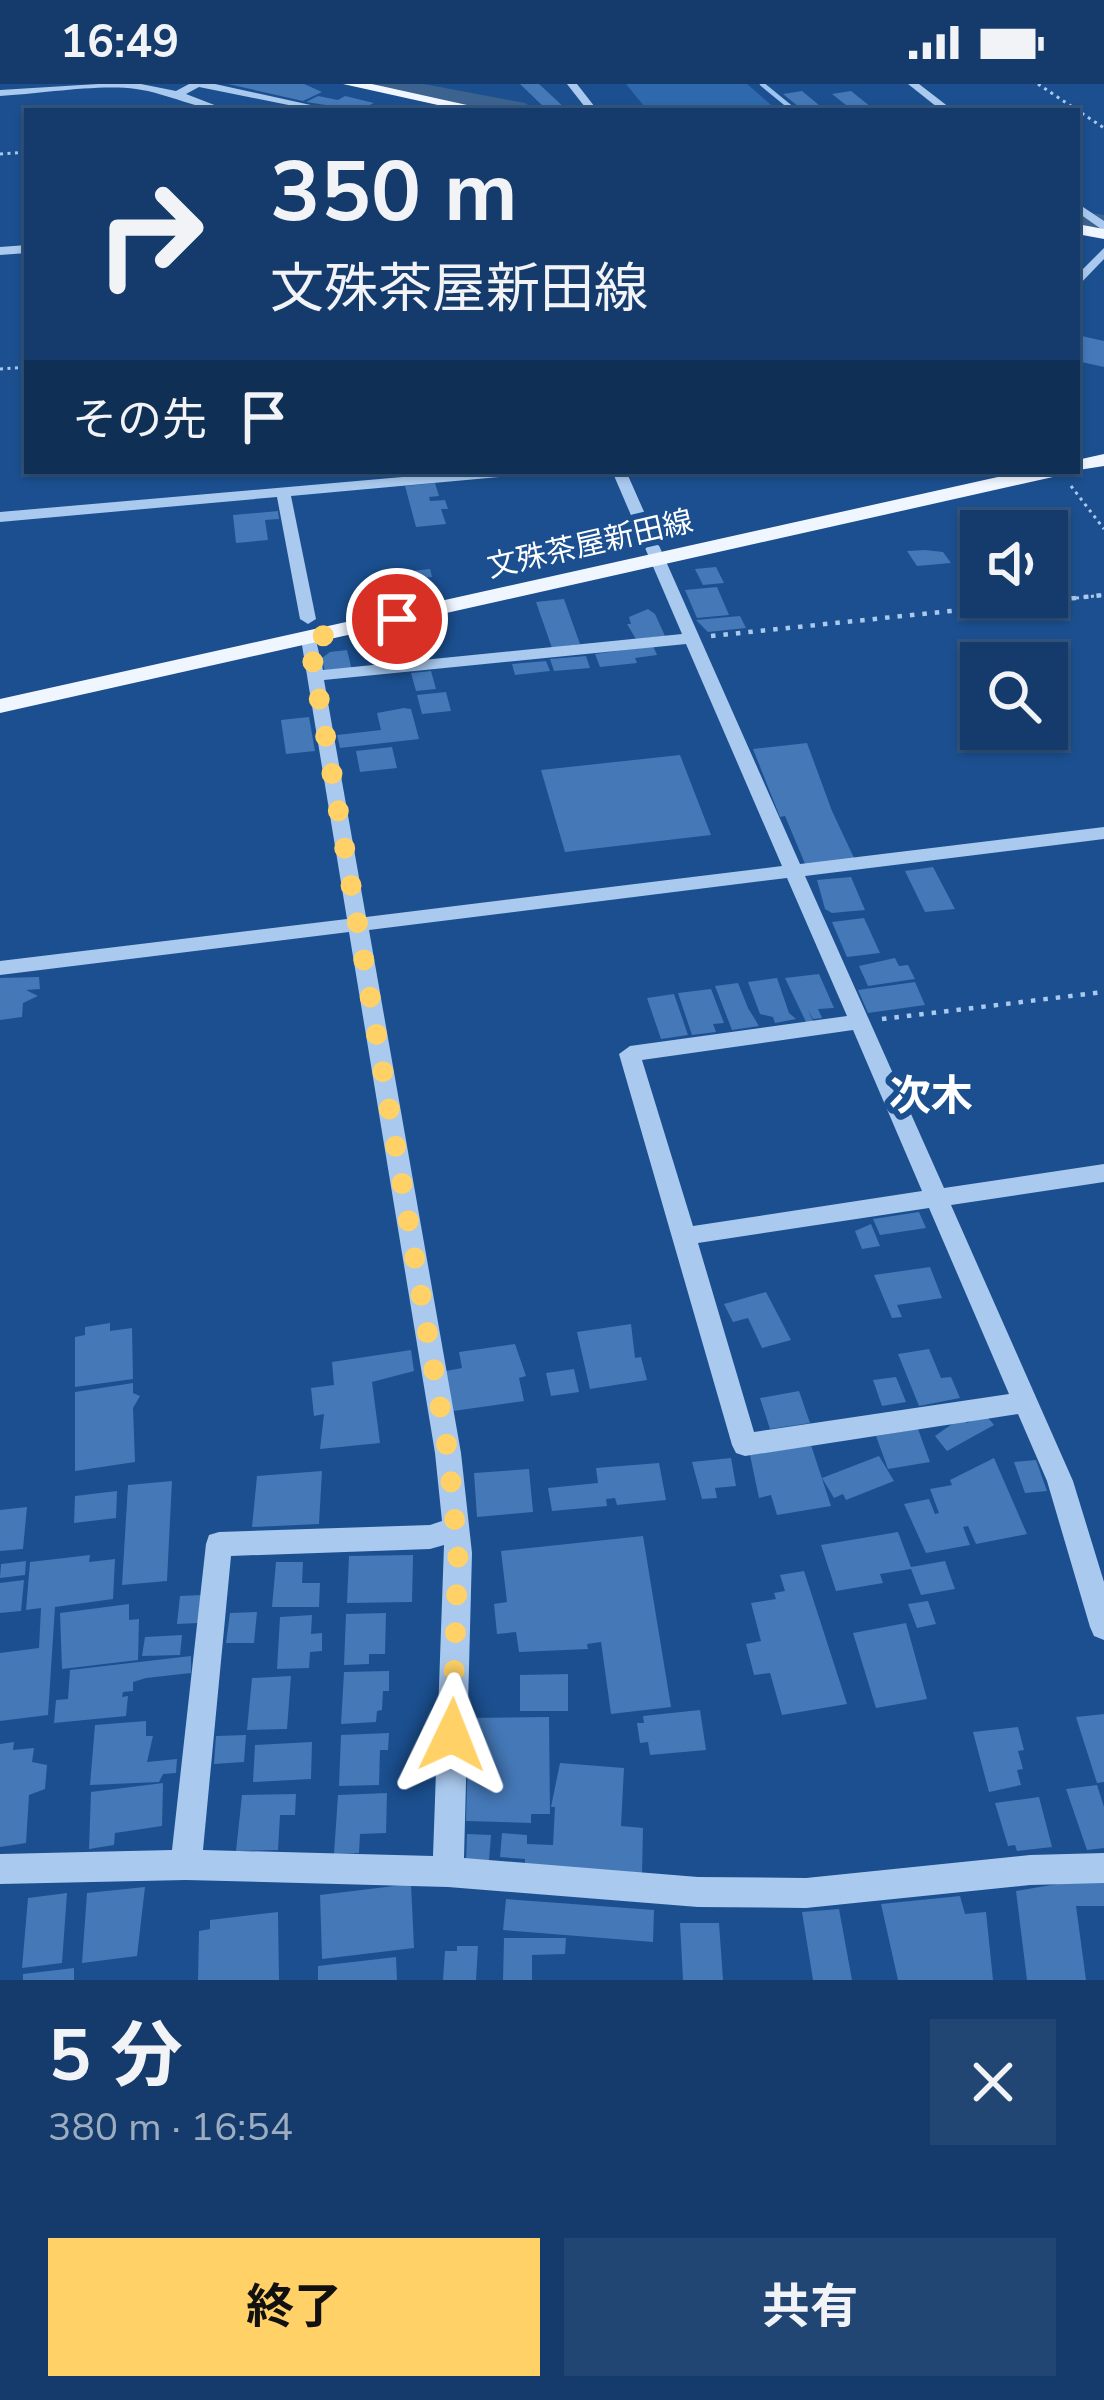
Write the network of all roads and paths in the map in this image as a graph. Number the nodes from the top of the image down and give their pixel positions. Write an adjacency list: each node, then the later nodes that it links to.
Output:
1 (198, 84): 8 (street); 10 (street)
2 (350, 84): 6 (main road)
3 (572, 84): 12 (street)
4 (913, 84): 13 (street)
5 (1038, 84): 14 (path)
6 (376, 86): 11 (main road)
7 (0, 93): 8 (street)
8 (176, 94): 9 (street)
9 (216, 108)
10 (318, 108)
11 (462, 108)
12 (591, 108)
13 (945, 108)
14 (1074, 108)
15 (1104, 252): 16 (street)
16 (1080, 280)
17 (486, 474): 22 (street)
18 (620, 474): 25 (street)
19 (972, 474): 25 (main road, 文殊茶屋新田線)
20 (1055, 474): 25 (main road, 文殊茶屋新田線)
21 (1066, 474): 24 (path)
22 (283, 492): 23 (street); 27 (street)
23 (0, 518)
24 (1104, 529)
25 (655, 552): 27 (main road, 文殊茶屋新田線); 28 (street)
26 (1104, 596): 28 (path)
27 (308, 629): 29 (street); 30 (main road, 文殊茶屋新田線); 31 (main road, 文殊茶屋新田線)
28 (693, 638): 29 (street); 33 (street)
29 (315, 676): 34 (street)
30 (0, 685)
31 (0, 706)
32 (1104, 832): 33 (street)
33 (793, 872): 34 (street); 37 (street)
34 (355, 926): 35 (street); 42 (street)
35 (0, 968)
36 (1104, 992): 37 (path)
37 (859, 1022): 39 (street); 40 (street)
38 (1104, 1173): 39 (street)
39 (937, 1199): 40 (street); 41 (street)
40 (684, 1236): 41 (street)
41 (1024, 1402): 43 (street)
42 (456, 1529): 44 (street); 47 (street)
43 (1104, 1628)
44 (186, 1865): 46 (street); 47 (street)
45 (1104, 1868): 47 (street)
46 (0, 1869)
47 (448, 1872)

